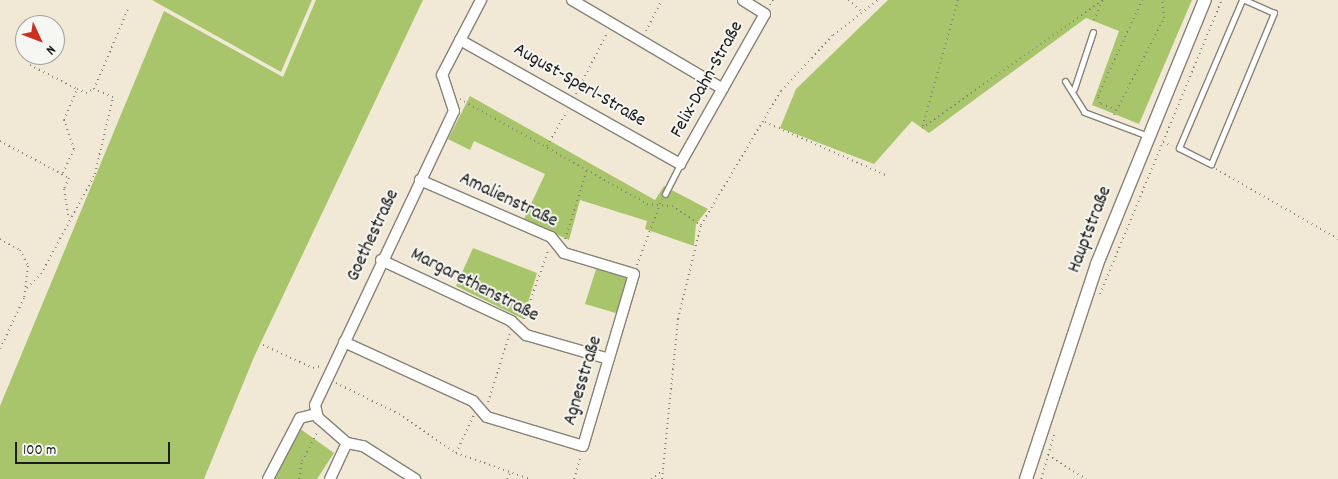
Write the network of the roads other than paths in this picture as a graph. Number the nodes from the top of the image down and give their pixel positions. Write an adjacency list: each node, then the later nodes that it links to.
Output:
1 (481, 0): 7 (street)
2 (572, 0): 9 (street)
3 (743, 0): 9 (street, Felix-Dahn-Straße)
4 (1205, 0): 11 (street, Hauptstraße)
5 (1243, 0): 5 (lane)
6 (1093, 32): 10 (lane)
7 (460, 40): 12 (street, August-Sperl-Straße); 13 (street, Goethestraße)
8 (1066, 82): 10 (lane)
9 (724, 89): 12 (street, Felix-Dahn-Straße)
10 (1074, 89): 11 (lane)
11 (1148, 136): 24 (street, Hauptstraße)
12 (680, 164): 14 (lane)
13 (420, 180): 15 (street, Goethestraße); 16 (street, Amalienstraße)
14 (665, 194)
15 (381, 260): 17 (street, Goethestraße); 18 (street, Margarethenstraße)
16 (634, 274): 18 (street, Agnesstraße)
17 (344, 342): 18 (street, Agnesstraße); 19 (street, Goethestraße)
18 (609, 359)
19 (316, 414): 20 (street); 21 (street)
20 (347, 442): 22 (street); 23 (street)
21 (268, 479)
22 (330, 479)
23 (415, 479)
24 (1026, 479)

